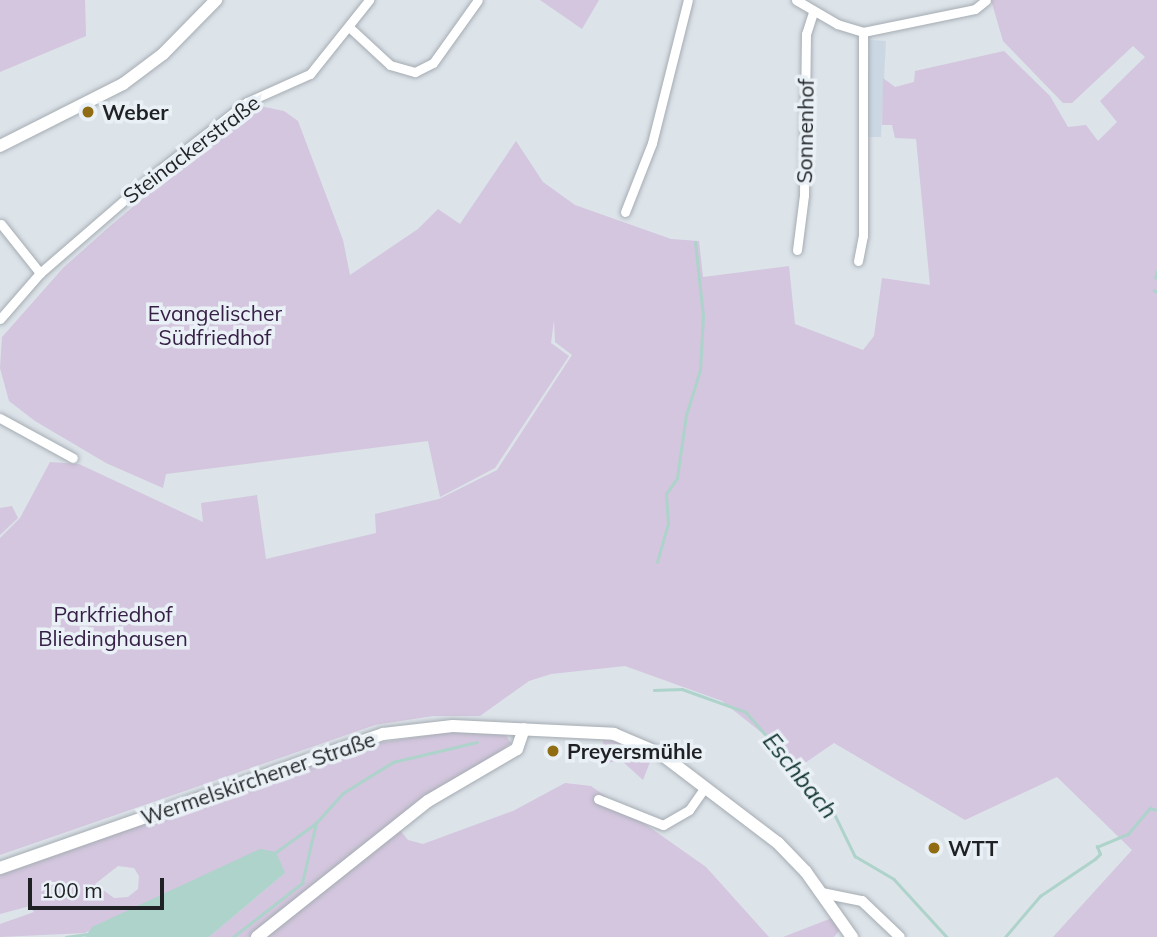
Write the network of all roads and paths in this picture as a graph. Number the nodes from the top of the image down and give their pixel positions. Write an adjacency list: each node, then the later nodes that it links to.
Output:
1 (216, 0): 10 (main road)
2 (369, 0): 8 (street, Steinackerstraße)
3 (478, 0): 8 (street)
4 (688, 0): 11 (street)
5 (796, 0): 7 (street)
6 (984, 2): 9 (street)
7 (813, 12): 9 (street); 13 (street, Sonnenhof)
8 (349, 27): 15 (street, Steinackerstraße)
9 (863, 32): 14 (street)
10 (0, 146)
11 (625, 212)
12 (1, 224): 15 (street)
13 (797, 250)
14 (858, 261)
15 (40, 273): 16 (street, Steinackerstraße)
16 (0, 319)
17 (0, 418): 18 (street)
18 (73, 458)
19 (524, 729): 20 (main road); 22 (main road, Wermelskirchener Straße); 24 (main road)
20 (705, 787): 21 (street); 23 (main road)
21 (598, 799)
22 (0, 868)
23 (822, 893): 25 (main road); 26 (street)
24 (257, 937)
25 (852, 937)
26 (900, 937)

